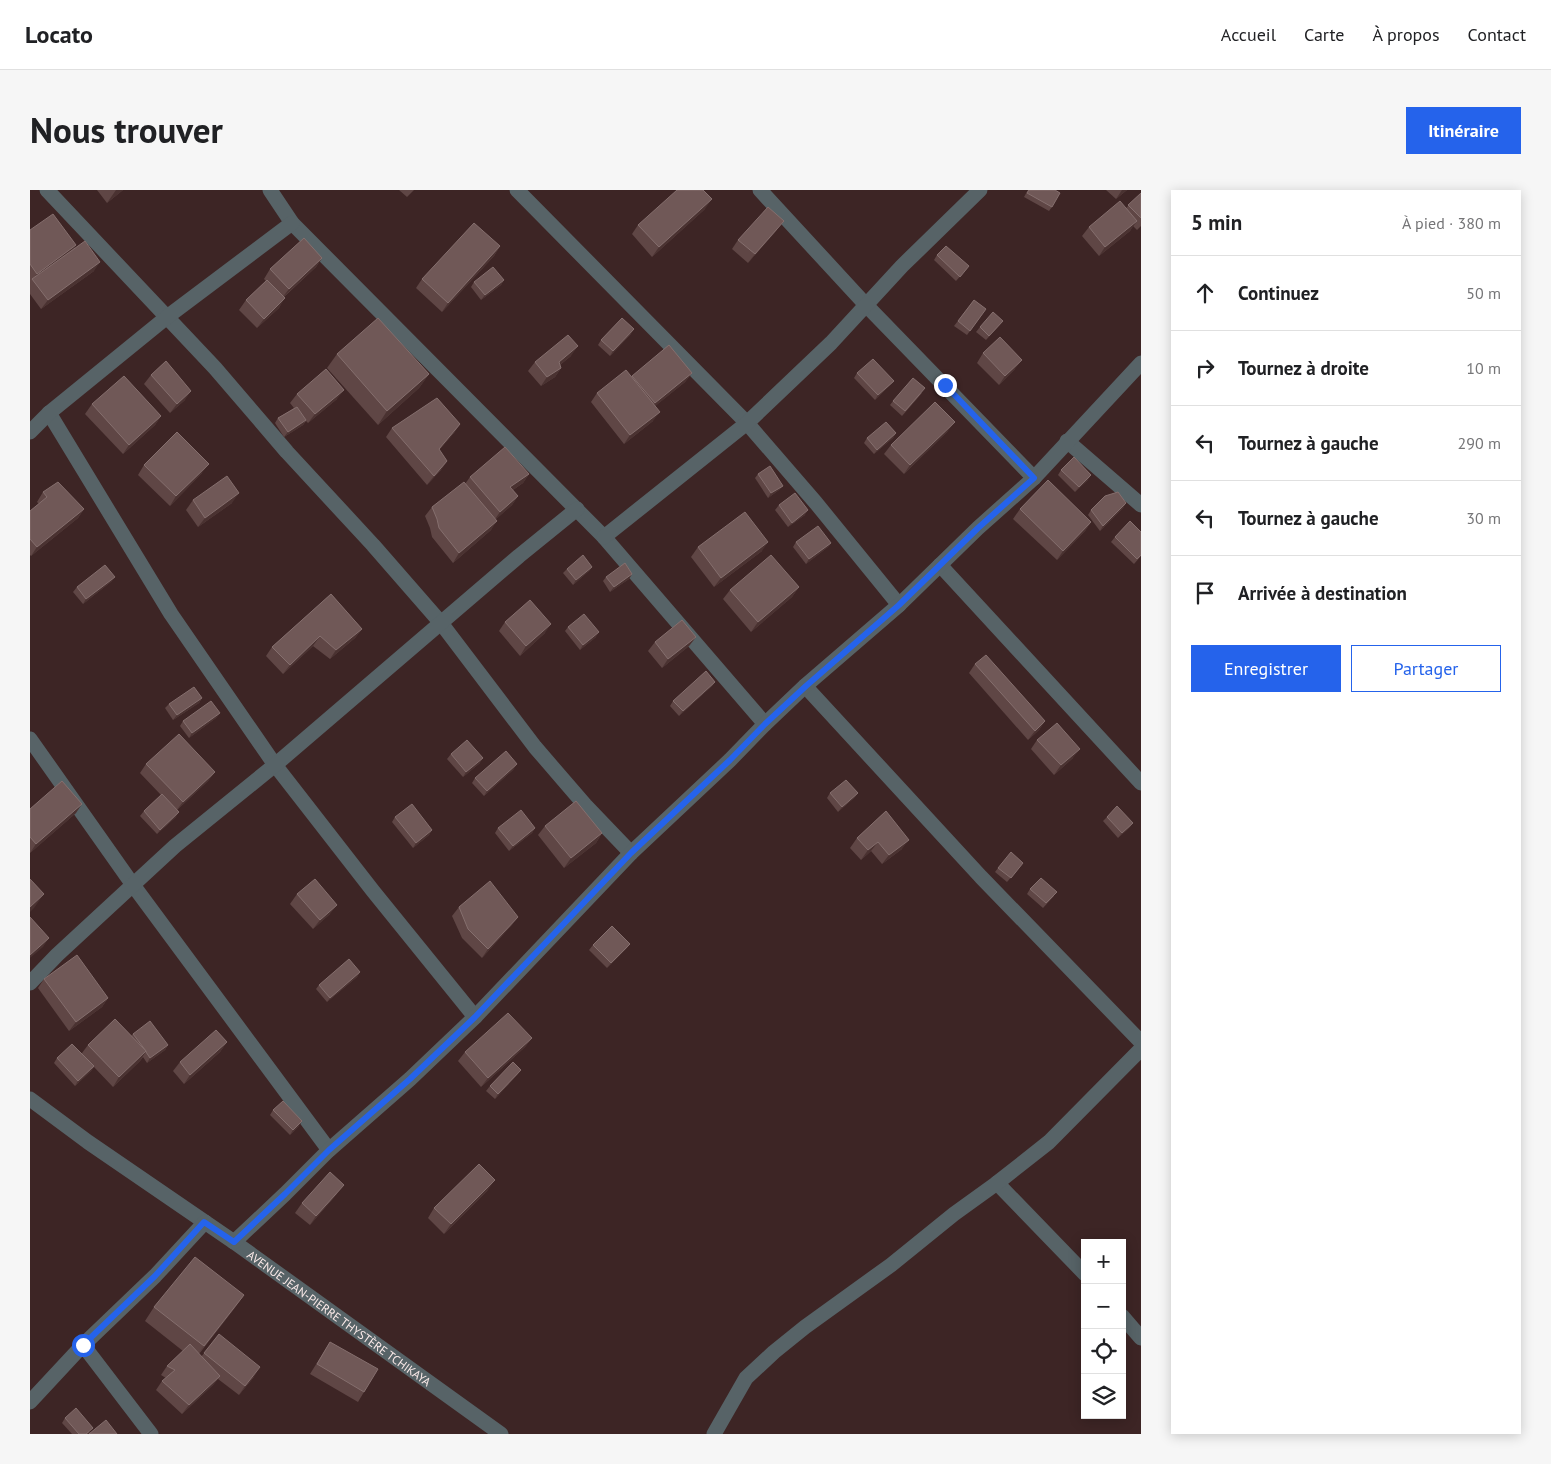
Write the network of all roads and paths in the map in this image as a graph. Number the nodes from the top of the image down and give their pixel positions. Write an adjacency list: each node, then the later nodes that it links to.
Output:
1 (47, 190): 8 (street)
2 (270, 190): 6 (street)
3 (517, 190): 11 (street)
4 (760, 190): 7 (street)
5 (980, 190): 7 (street)
6 (292, 223): 8 (street); 16 (street)
7 (866, 305): 11 (street); 14 (street)
8 (167, 317): 10 (street); 20 (street)
9 (1141, 362): 13 (street)
10 (49, 413): 12 (street); 24 (street)
11 (748, 423): 17 (street); 19 (street)
12 (30, 432)
13 (1067, 441): 14 (street); 15 (street)
14 (1034, 478): 18 (street)
15 (1141, 505)
16 (577, 509): 17 (street); 20 (street)
17 (604, 537): 22 (street)
18 (940, 565): 19 (street); 25 (street)
19 (899, 605): 21 (street)
20 (441, 623): 24 (street); 26 (street)
21 (806, 686): 22 (street); 30 (street)
22 (765, 724): 26 (street)
23 (30, 740): 27 (street)
24 (275, 765): 27 (street); 29 (street)
25 (1141, 783)
26 (631, 853): 29 (street)
27 (134, 885): 28 (street); 33 (street)
28 (30, 983)
29 (475, 1017): 33 (street)
30 (1141, 1042)
31 (1141, 1049): 34 (street)
32 (30, 1099): 35 (street, AVENUE JEAN-PIERRE THYSTÈRE TCHIKAYA)
33 (329, 1150): 36 (street)
34 (997, 1183): 37 (street); 44 (street)
35 (204, 1222): 36 (street, AVENUE JEAN-PIERRE THYSTÈRE TCHIKAYA); 40 (street)
36 (234, 1242): 43 (street, AVENUE JEAN-PIERRE THYSTÈRE TCHIKAYA)
37 (1081, 1270)
38 (1126, 1321): 39 (street)
39 (1141, 1338)
40 (83, 1345): 41 (street); 42 (street)
41 (30, 1402)
42 (151, 1434)
43 (502, 1434)
44 (714, 1434)

